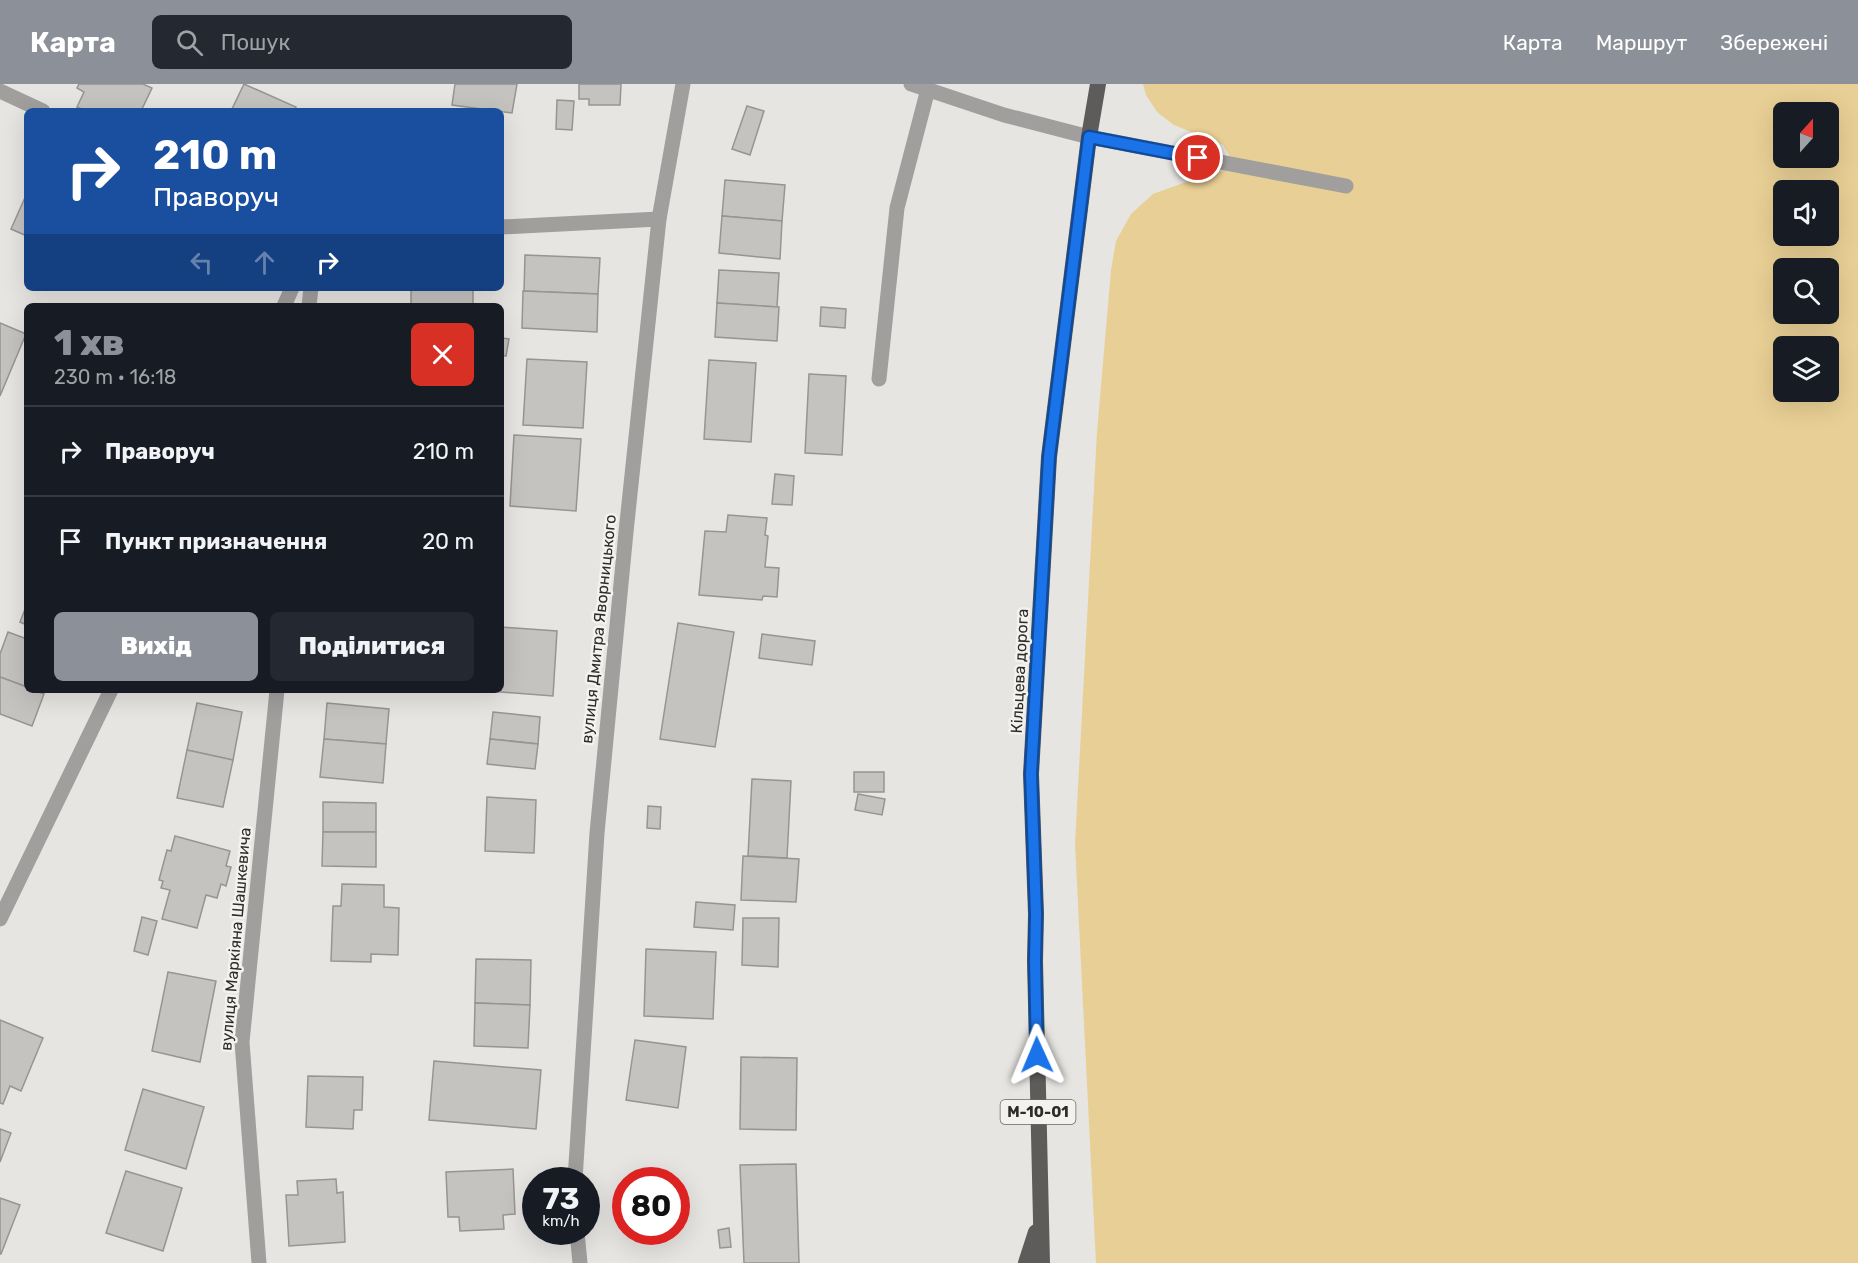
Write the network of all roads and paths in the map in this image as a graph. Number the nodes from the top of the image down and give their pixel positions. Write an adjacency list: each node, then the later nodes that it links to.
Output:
1 (683, 84): 9 (street, вулиця Дмитра Яворницького)
2 (911, 84): 4 (street)
3 (1098, 84): 7 (highway, Кільцева дорога / М-10-01)
4 (928, 89): 7 (street); 11 (street)
5 (0, 92): 6 (street)
6 (37, 108)
7 (1089, 137): 8 (street); 16 (highway, Кільцева дорога / М-10-01)
8 (1346, 186)
9 (659, 219): 10 (street); 15 (street, вулиця Дмитра Яворницького)
10 (504, 227)
11 (879, 379)
12 (110, 693): 14 (street)
13 (276, 693): 18 (street, вулиця Маркіяна Шашкевича)
14 (0, 919)
15 (576, 1167)
16 (1040, 1220): 20 (highway); 21 (highway, Кільцева дорога / М-10-01)
17 (578, 1245): 19 (street)
18 (259, 1263)
19 (580, 1263)
20 (1026, 1263)
21 (1042, 1263)

